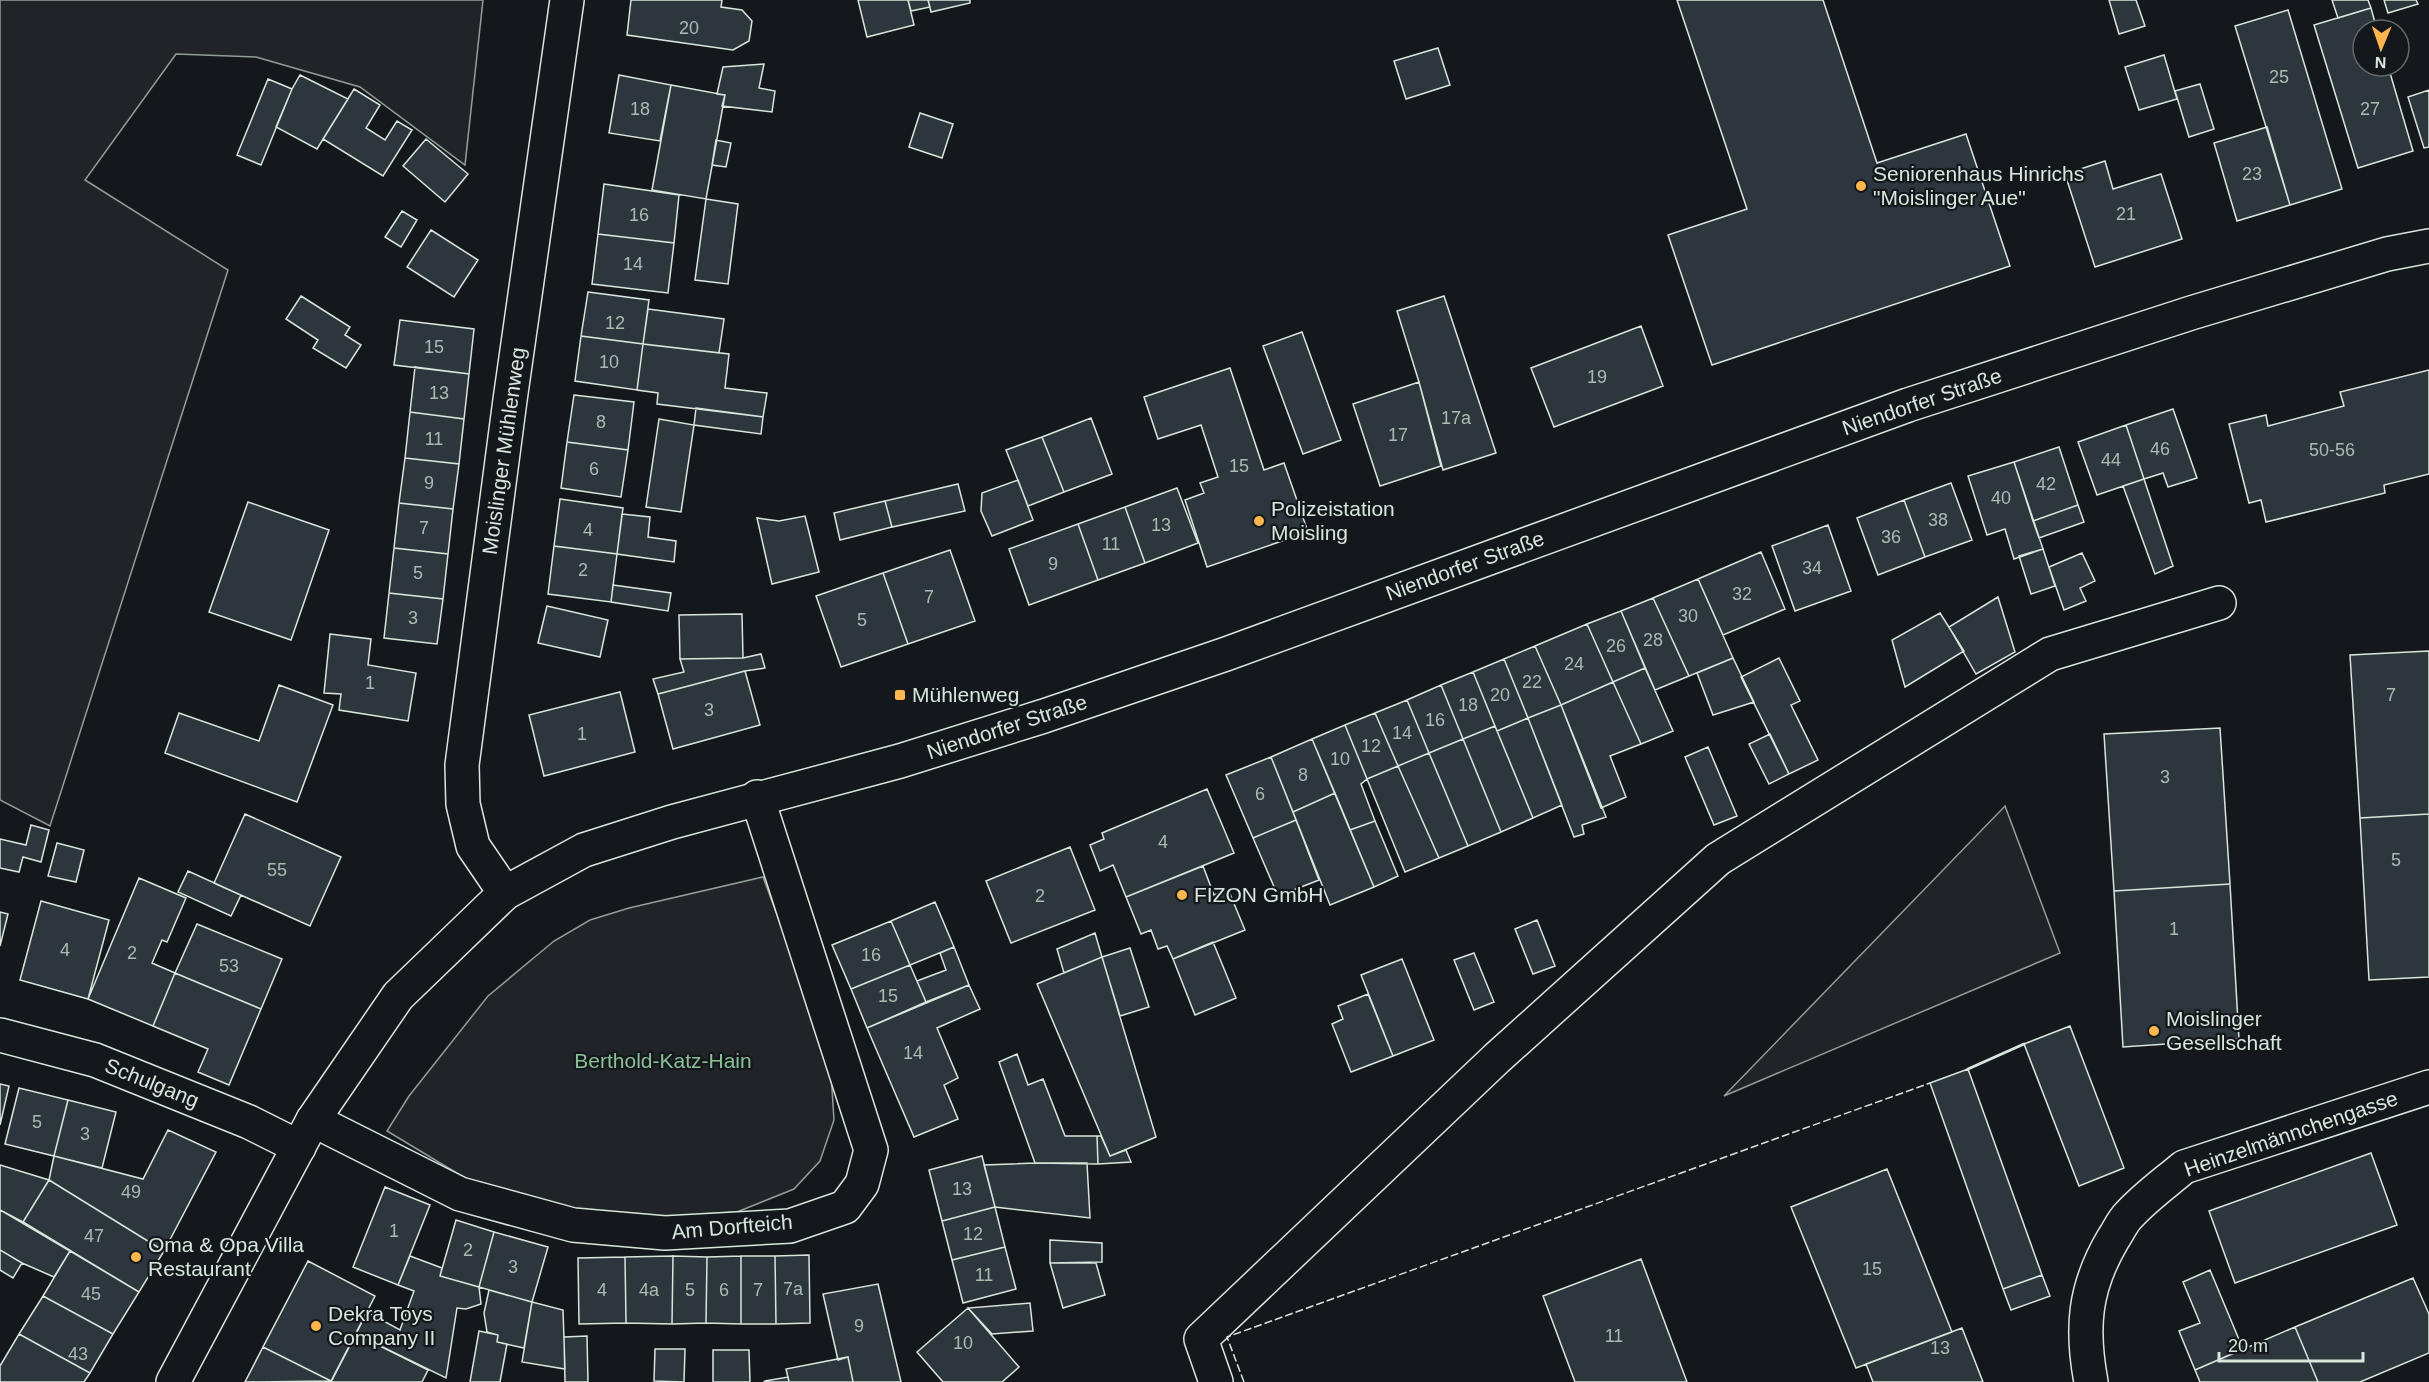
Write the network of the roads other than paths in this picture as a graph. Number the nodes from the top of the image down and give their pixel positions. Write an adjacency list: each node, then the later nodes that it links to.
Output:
1 (567, 0): 5 (street, Moislinger Mühlenweg)
2 (2429, 246): 4 (street, Niendorfer Straße)
3 (2219, 603): 10 (street)
4 (757, 798): 5 (street, Niendorfer Straße); 8 (street, Am Dorfteich)
5 (505, 893): 8 (street, Niendorfer Straße)
6 (0, 1035): 8 (street, Schulgang)
7 (2429, 1087): 11 (street, Heinzelmännchengasse)
8 (306, 1134): 9 (street, Niendorfer Straße)
9 (173, 1382)
10 (1216, 1382)
11 (2091, 1382)

